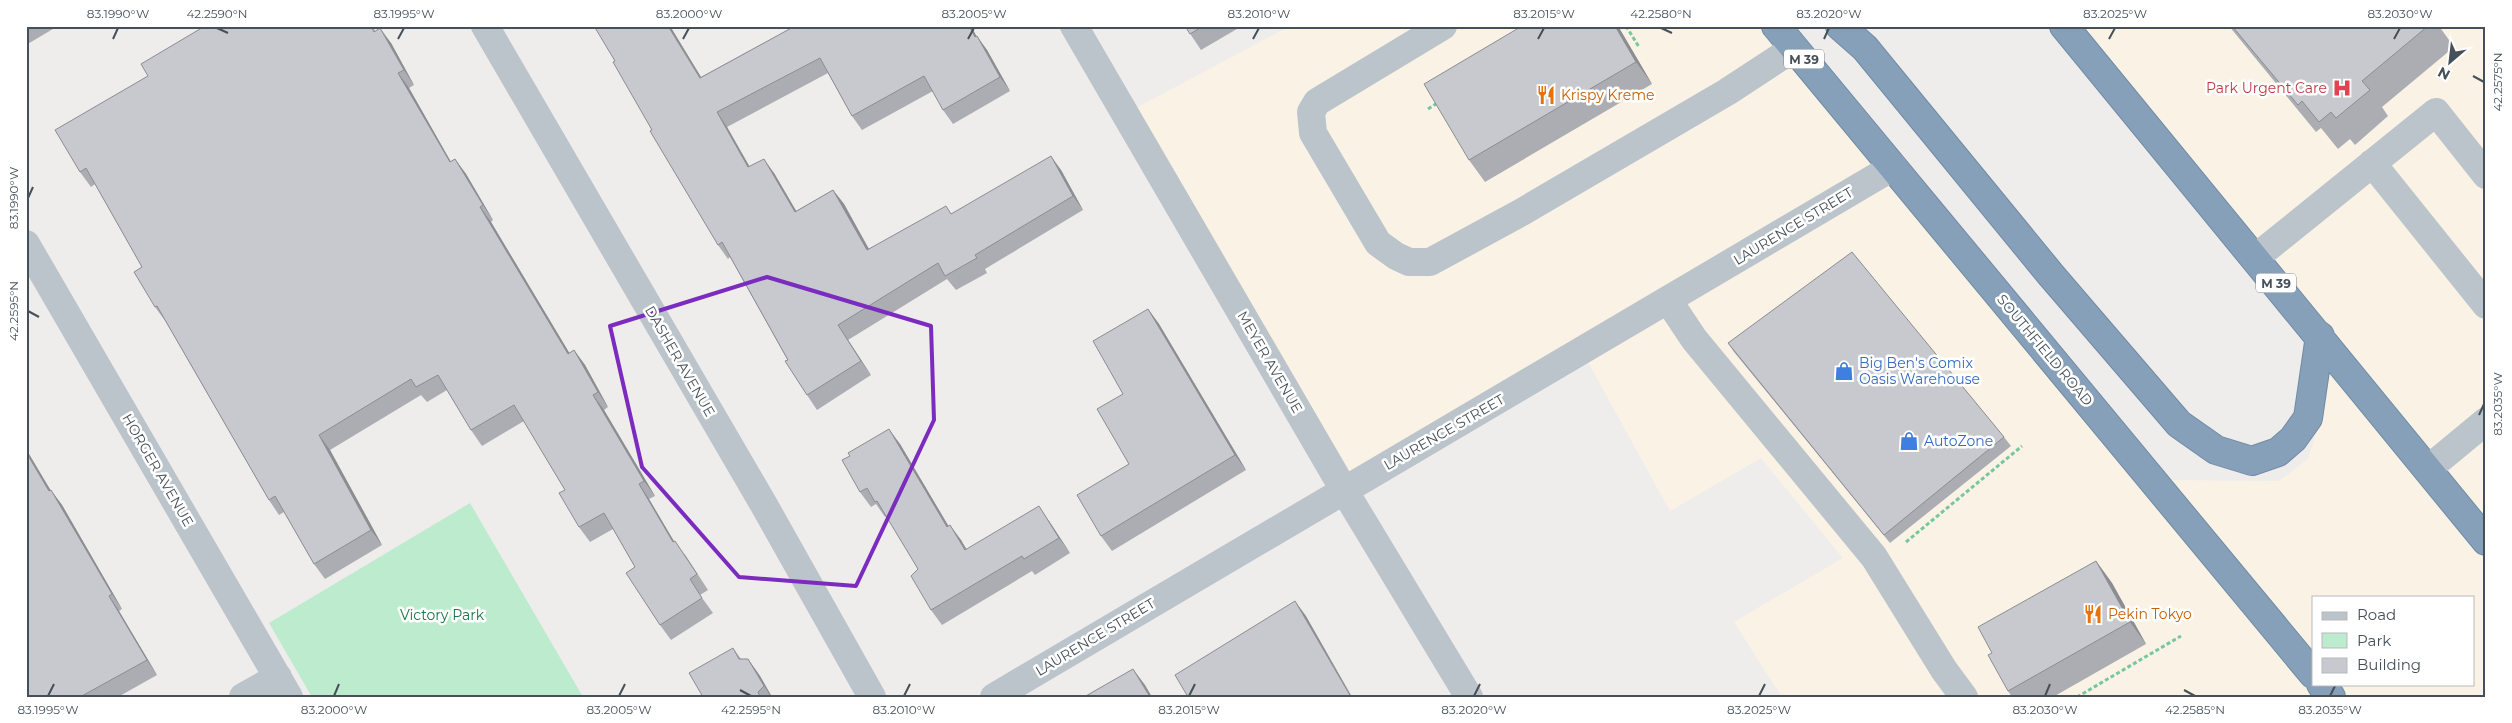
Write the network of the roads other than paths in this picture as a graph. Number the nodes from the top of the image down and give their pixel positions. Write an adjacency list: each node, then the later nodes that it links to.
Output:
1 (485, 26): 24 (street, DASHER AVENUE)
2 (1074, 26): 18 (street, MEYER AVENUE)
3 (1443, 26): 7 (street)
4 (1776, 26): 7 (highway, SOUTHFIELD ROAD / M 39)
5 (1840, 26): 15 (highway)
6 (2064, 26): 12 (highway, M 39)
7 (1794, 48): 9 (highway, SOUTHFIELD ROAD / M 39)
8 (2372, 163): 10 (street); 12 (street); 14 (street)
9 (1893, 167): 13 (street, LAURENCE STREET); 20 (highway, SOUTHFIELD ROAD / M 39)
10 (2486, 175)
11 (26, 244): 22 (street, HORGER AVENUE)
12 (2255, 258): 15 (highway, M 39)
13 (1668, 300): 18 (street, LAURENCE STREET); 27 (street)
14 (2486, 305)
15 (2320, 336): 17 (highway, M 39)
16 (2486, 421): 17 (street)
17 (2428, 469): 19 (highway, M 39)
18 (1344, 490): 25 (street, LAURENCE STREET); 26 (street, MEYER AVENUE)
19 (2486, 541)
20 (2312, 673)
21 (2323, 686): 28 (highway)
22 (283, 687): 23 (street)
23 (243, 697)
24 (872, 697)
25 (994, 697)
26 (1469, 697)
27 (1964, 697)
28 (2331, 697)

